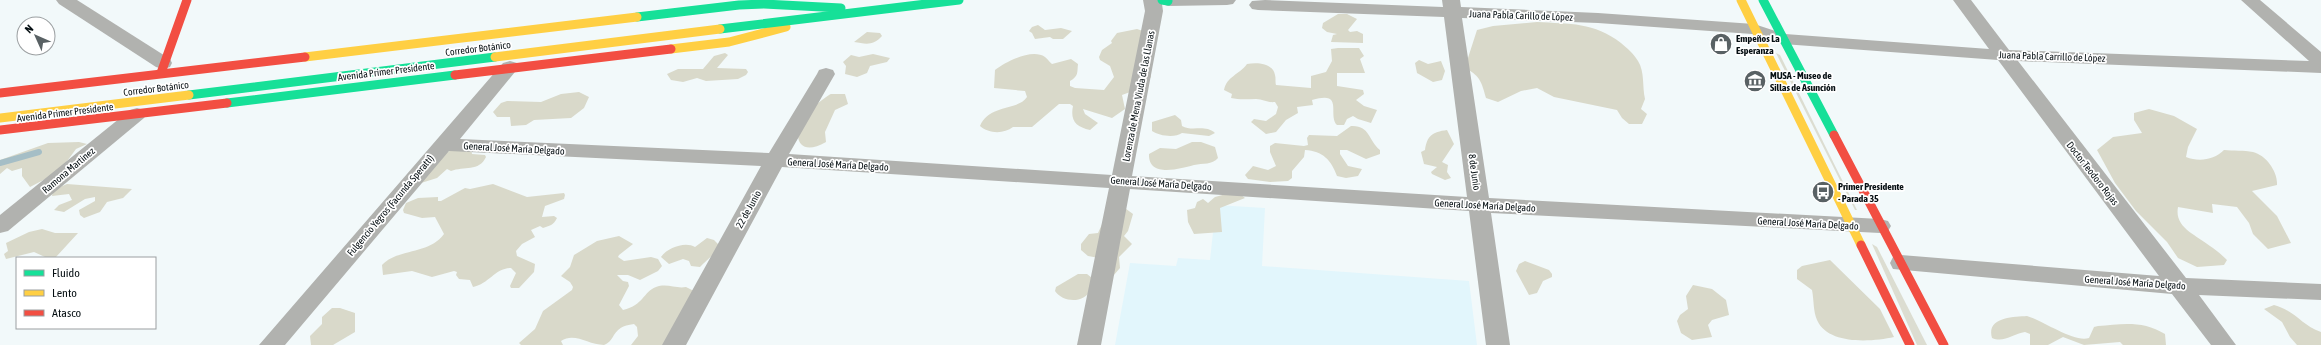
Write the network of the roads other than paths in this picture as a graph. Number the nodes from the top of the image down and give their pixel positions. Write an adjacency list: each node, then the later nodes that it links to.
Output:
1 (65, 0): 13 (street)
2 (187, 0): 24 (main road)
3 (903, 0): 11 (main road, Avenida Primer Presidente)
4 (959, 0): 28 (main road, Corredor Botánico, bridge)
5 (1227, 0): 10 (street)
6 (1741, 0): 16 (main road)
7 (1763, 0): 17 (main road)
8 (1962, 0): 20 (street, Doctor Teodoro Rojas)
9 (2250, 0): 21 (street)
10 (1161, 2): 32 (street, Lorenza de Mena Viuda de las Llanas)
11 (843, 4): 15 (main road); 22 (main road, Avenida Primer Presidente); 24 (main road, Avenida Primer Presidente)
12 (1258, 5): 14 (street, Juana Pabla Carillo de López)
13 (85, 6): 24 (street)
14 (1452, 6): 16 (street, Juana Pabla Carillo de López); 33 (street, 8 de Junio)
15 (742, 14)
16 (1754, 29): 17 (street, Juana Pabla Carillo de López); 34 (main road)
17 (1783, 38): 20 (street, Juana Pabla Carrillo de López); 36 (main road)
18 (507, 46): 19 (main road, Corredor Botánico)
19 (492, 48)
20 (2002, 55): 23 (street, Juana Pabla Carrillo de López); 38 (street, Doctor Teodoro Rojas)
21 (2321, 62)
22 (510, 67): 27 (main road, Avenida Primer Presidente); 30 (street, Fulgencio Yegros (Facunda Speratti))
23 (2321, 67)
24 (162, 68): 26 (main road, Avenida Primer Presidente)
25 (826, 74): 31 (street, 22 de Junio)
26 (0, 94)
27 (137, 114): 29 (main road, Avenida Primer Presidente); 35 (street, Ramona Martinez)
28 (0, 118)
29 (0, 130)
30 (442, 144): 31 (street, General José María Delgado); 40 (street, Fulgencio Yegros (Facunda Speratti))
31 (775, 160): 32 (street, General José María Delgado); 41 (street, 22 de Junio)
32 (1122, 181): 33 (street, General José María Delgado); 42 (street, Lorenza de Mena Viuda de las Llanas)
33 (1480, 205): 34 (street, General José María Delgado); 43 (street, 8 de Junio)
34 (1850, 225): 36 (street, General José María Delgado); 44 (main road)
35 (0, 226)
36 (1880, 226): 37 (main road)
37 (1901, 263): 38 (street, General José María Delgado); 45 (main road)
38 (2180, 286): 39 (street, General José María Delgado); 46 (street, Doctor Teodoro Rojas)
39 (2321, 292)
40 (271, 345)
41 (674, 345)
42 (1089, 345)
43 (1498, 345)
44 (1910, 345)
45 (1944, 345)
46 (2224, 345)

